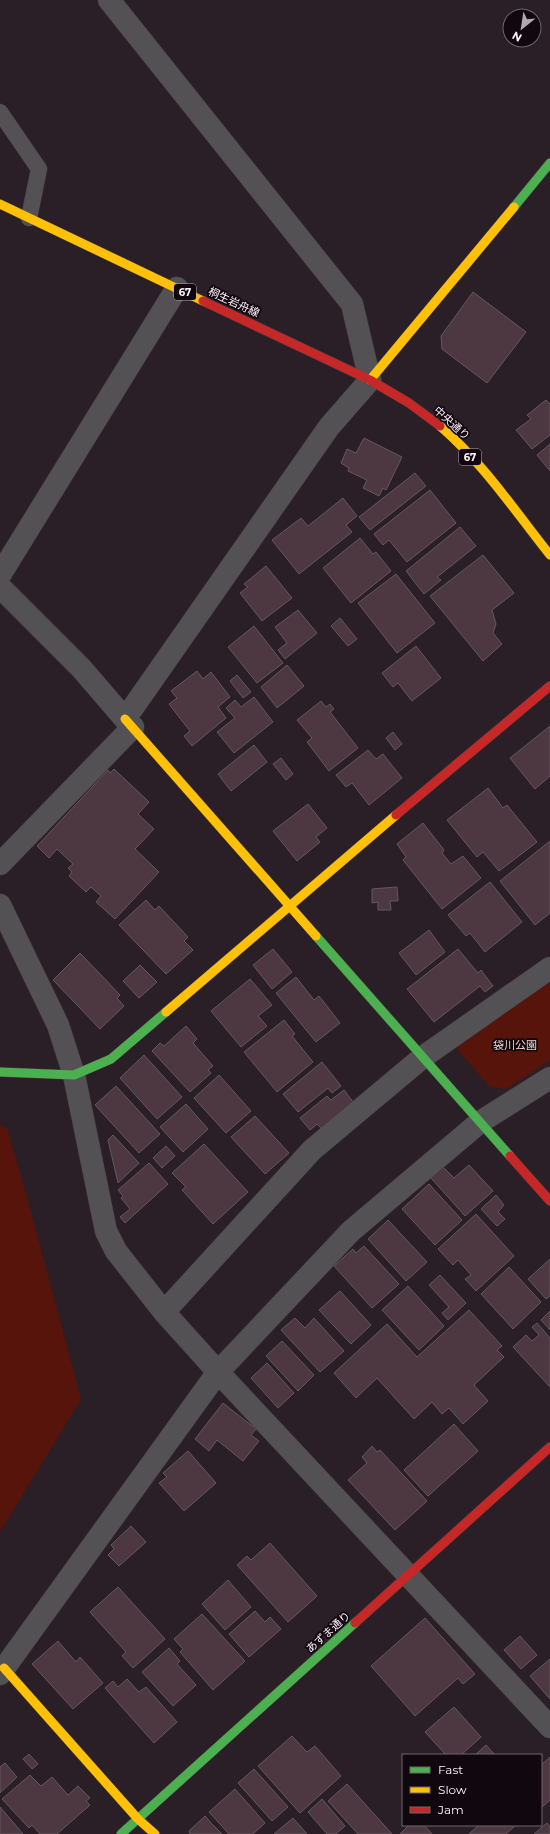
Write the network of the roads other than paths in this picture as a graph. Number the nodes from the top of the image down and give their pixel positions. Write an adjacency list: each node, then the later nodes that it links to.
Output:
1 (109, 0): 7 (street)
2 (0, 112): 5 (lane)
3 (550, 163): 7 (street)
4 (0, 204): 5 (street, 桐生岩舟線 / 67)
5 (29, 218): 6 (street, 桐生岩舟線 / 67)
6 (177, 288): 7 (street, 桐生岩舟線 / 67); 9 (street)
7 (370, 380): 8 (street, 中央通り / 67); 12 (street)
8 (550, 555)
9 (0, 574)
10 (0, 587): 12 (street)
11 (550, 686): 14 (street)
12 (129, 723): 13 (street); 14 (street)
13 (0, 864)
14 (290, 904): 17 (street); 19 (street)
15 (0, 905): 19 (street)
16 (550, 968): 17 (street)
17 (423, 1058): 21 (street); 23 (street)
18 (0, 1072): 19 (street)
19 (74, 1075): 23 (street)
20 (550, 1078): 21 (street)
21 (480, 1122): 22 (street); 24 (street)
22 (550, 1201)
23 (164, 1312): 24 (street)
24 (218, 1372): 26 (street); 27 (street)
25 (550, 1447): 26 (street, あずま通り)
26 (409, 1575): 28 (street); 29 (street, あずま通り)
27 (2, 1671): 29 (street)
28 (550, 1727)
29 (138, 1819): 30 (street, あずま通り); 31 (street)
30 (121, 1834)
31 (155, 1834)

